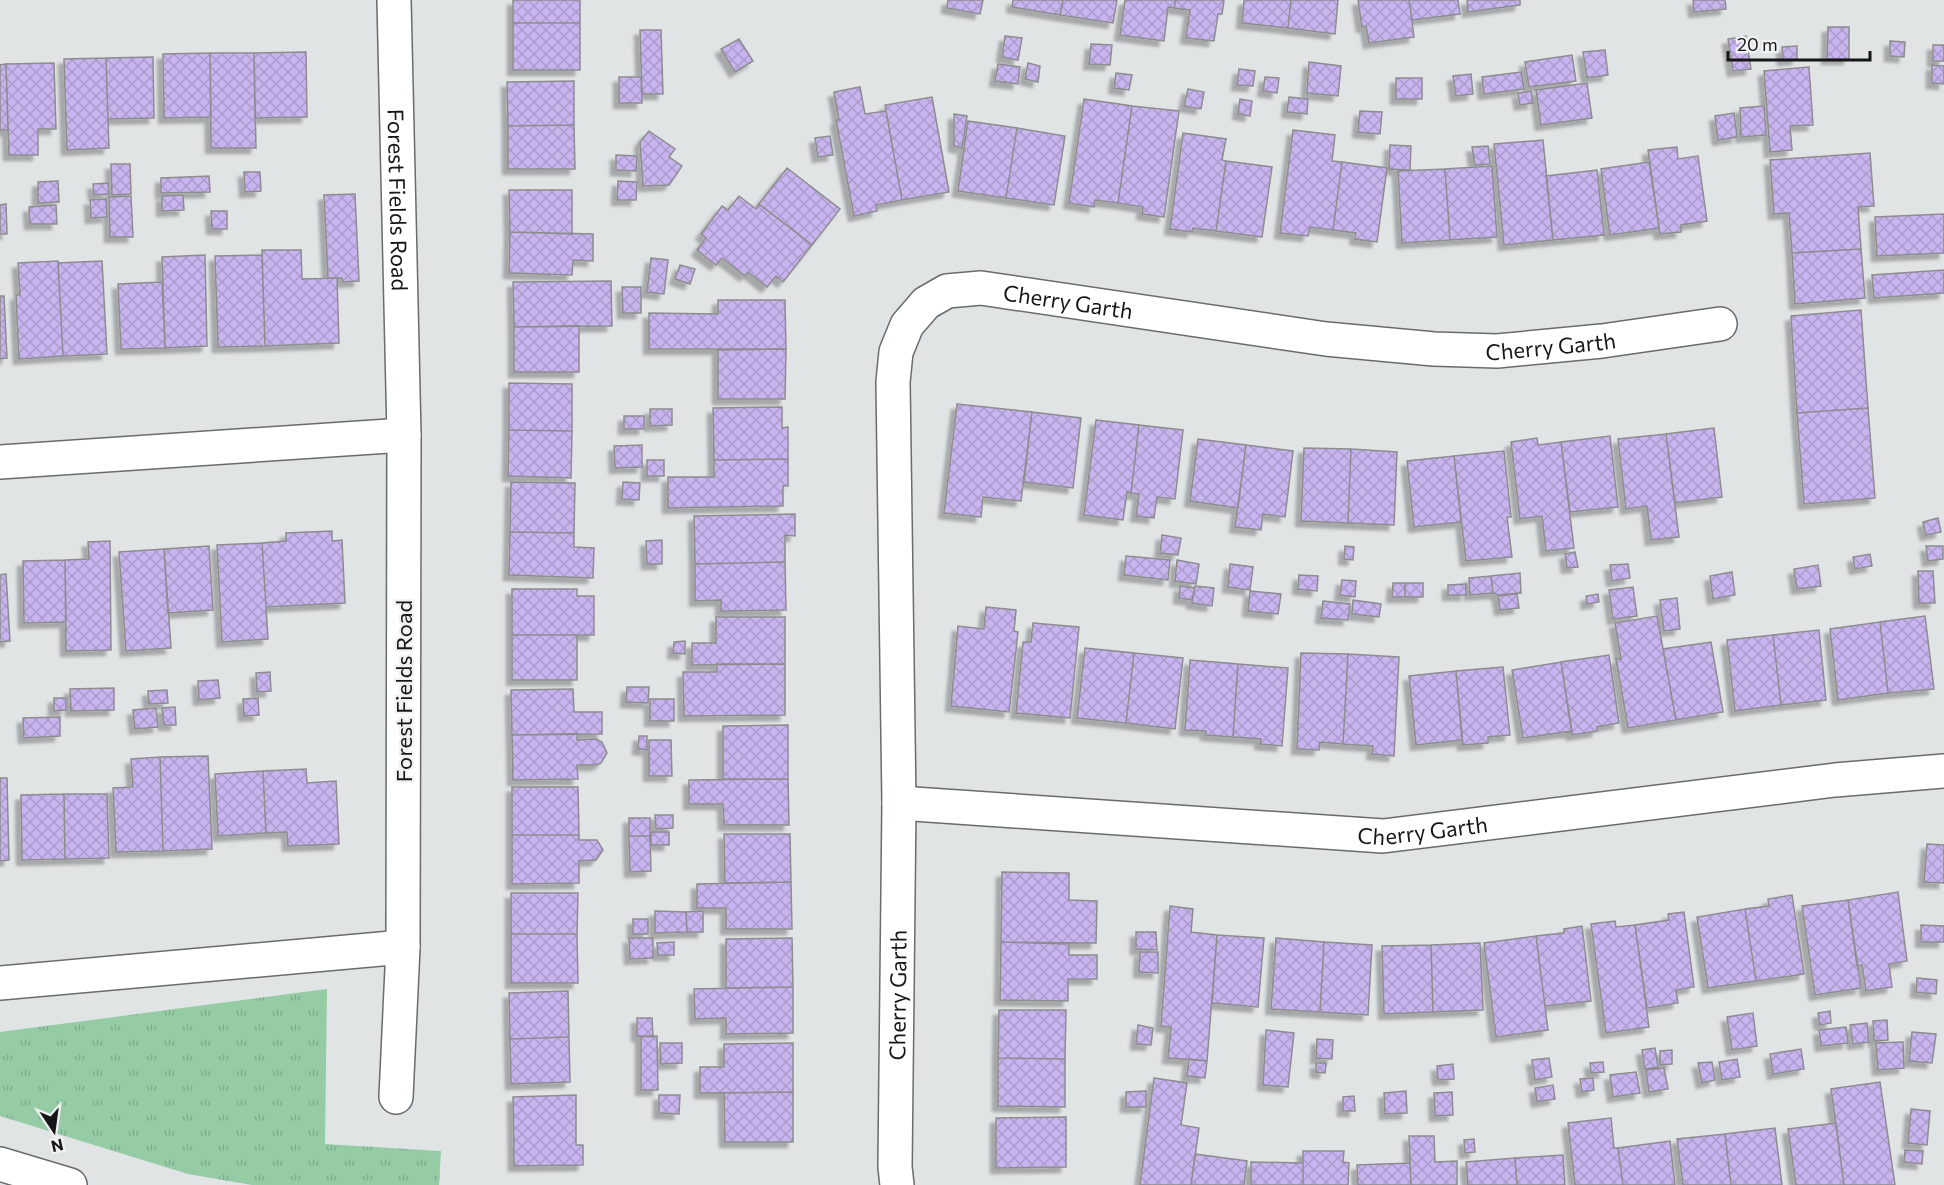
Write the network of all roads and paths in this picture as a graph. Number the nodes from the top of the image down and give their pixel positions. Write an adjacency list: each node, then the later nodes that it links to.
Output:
1 (394, 0): 3 (street, Forest Fields Road)
2 (1720, 324): 6 (street, Cherry Garth)
3 (404, 435): 4 (street); 7 (street, Forest Fields Road)
4 (0, 462)
5 (1944, 771): 6 (street, Cherry Garth)
6 (899, 803): 12 (street, Cherry Garth)
7 (403, 947): 8 (street); 9 (street, Forest Fields Road)
8 (0, 983)
9 (396, 1097)
10 (0, 1164): 11 (street)
11 (70, 1185)
12 (897, 1185)

